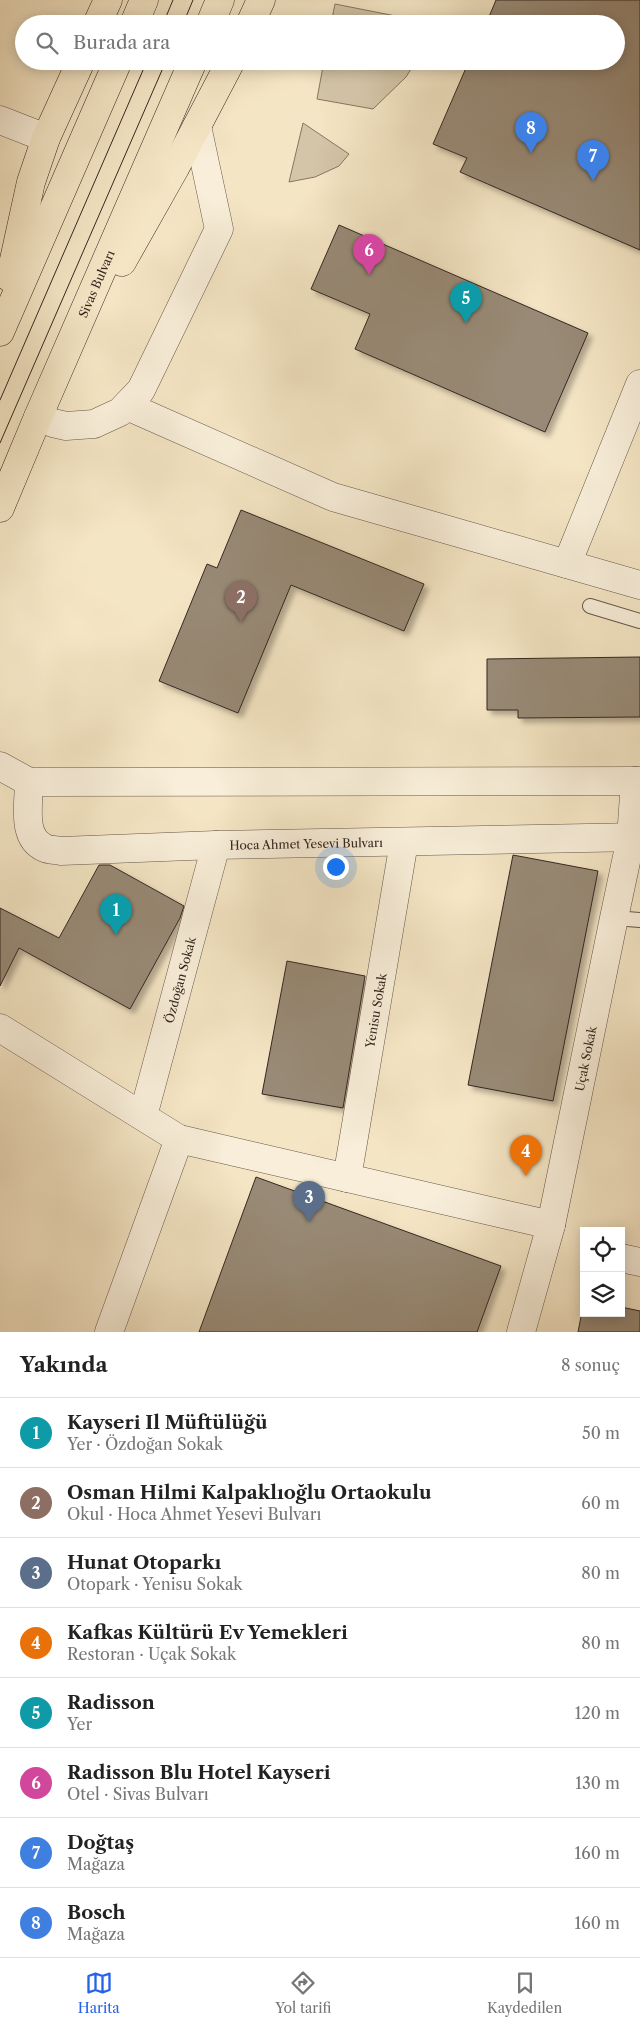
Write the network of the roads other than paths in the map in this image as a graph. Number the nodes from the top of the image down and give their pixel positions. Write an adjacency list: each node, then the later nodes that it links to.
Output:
1 (108, 0): 5 (highway)
2 (144, 0): 6 (highway)
3 (220, 0): 7 (highway)
4 (262, 0): 8 (highway)
5 (102, 15)
6 (138, 15)
7 (214, 15)
8 (254, 15)
9 (77, 70): 15 (highway)
10 (114, 70): 17 (highway)
11 (190, 70): 20 (highway, Sivas Bulvarı)
12 (226, 70): 14 (highway)
13 (0, 120): 15 (street)
14 (197, 126): 19 (street); 20 (highway)
15 (46, 138): 16 (highway)
16 (0, 327)
17 (0, 332)
18 (640, 384): 21 (street)
19 (127, 406): 20 (street); 23 (street)
20 (38, 416): 22 (highway, Sivas Bulvarı)
21 (633, 420): 23 (street)
22 (0, 508)
23 (567, 564): 24 (street)
24 (640, 585)
25 (590, 606): 26 (lane)
26 (640, 621)
27 (0, 766): 29 (street)
28 (637, 781): 29 (street); 30 (street, Uçak Sokak)
29 (29, 782): 32 (street, Hoca Ahmet Yesevi Bulvarı)
30 (635, 837): 31 (street, Hoca Ahmet Yesevi Bulvarı); 33 (street, Uçak Sokak)
31 (404, 842): 32 (street, Hoca Ahmet Yesevi Bulvarı); 37 (street, Yenisu Sokak)
32 (216, 845): 35 (street, Özdoğan Sokak)
33 (627, 919): 38 (street, Uçak Sokak)
34 (0, 1028): 35 (street)
35 (143, 1116): 36 (street)
36 (179, 1140): 37 (street); 41 (street)
37 (347, 1178): 38 (street)
38 (551, 1225): 42 (street, Uçak Sokak)
39 (625, 1259): 40 (street)
40 (640, 1262)
41 (109, 1332)
42 (521, 1332)

